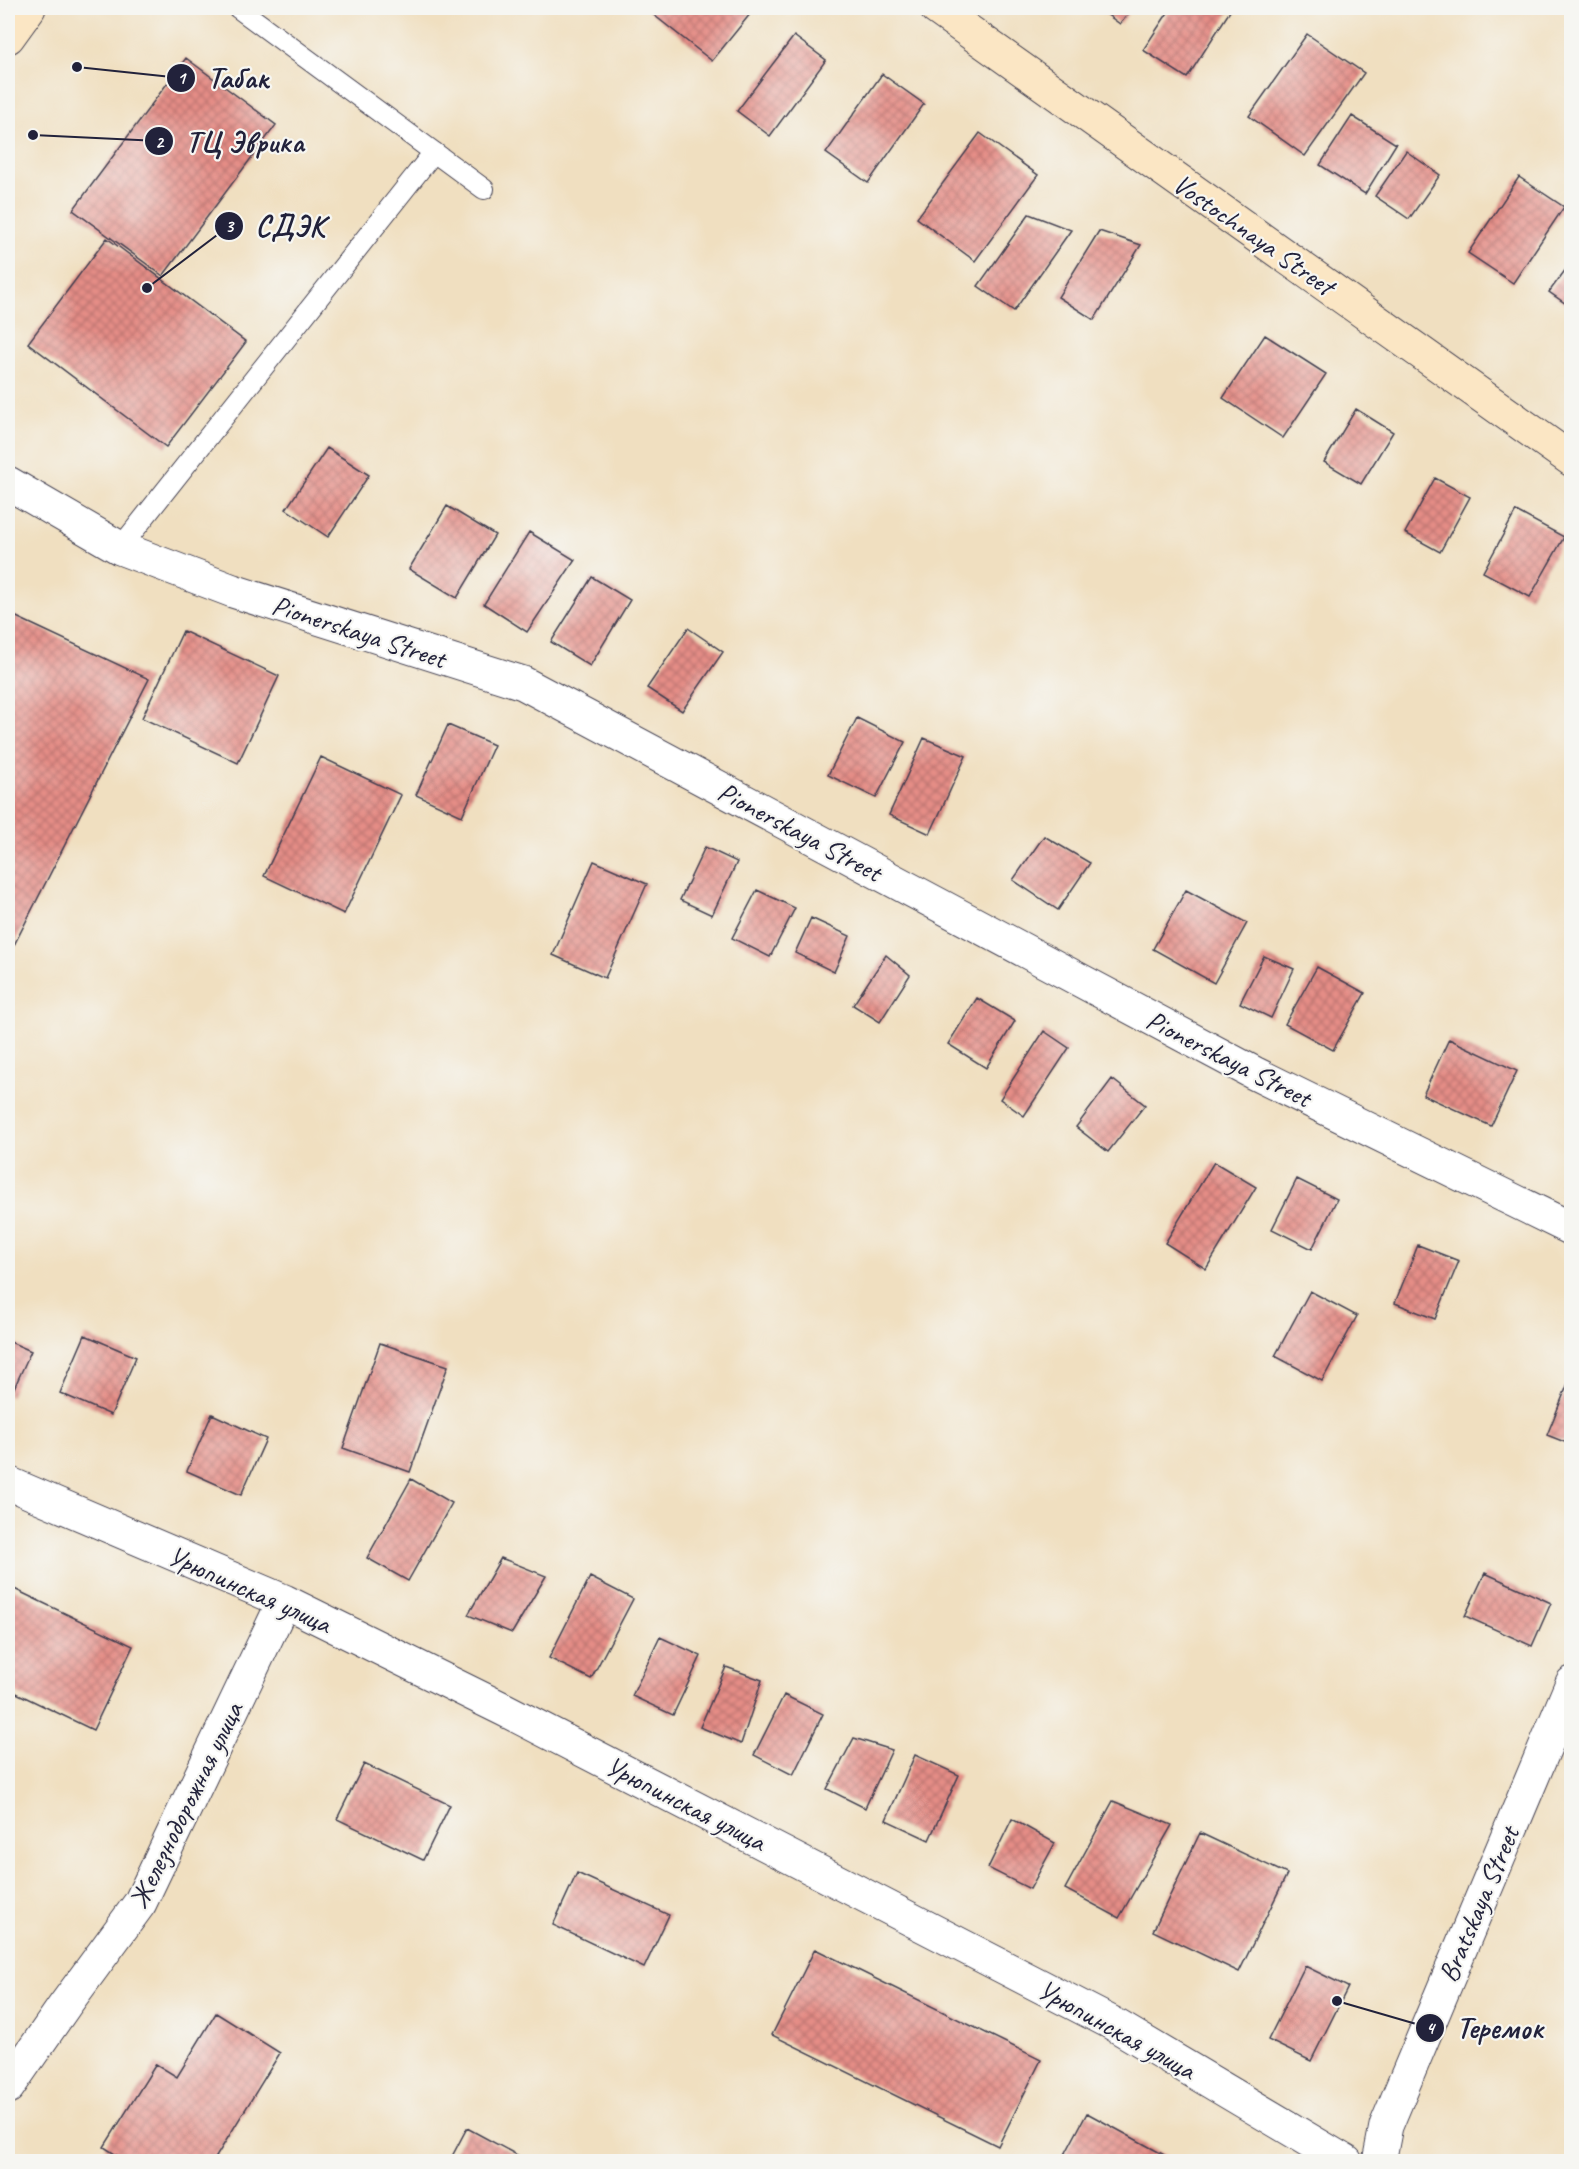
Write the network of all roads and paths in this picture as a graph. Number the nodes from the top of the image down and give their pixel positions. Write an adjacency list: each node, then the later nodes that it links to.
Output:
1 (29, 8): 4 (street)
2 (238, 8): 5 (lane)
3 (936, 8): 7 (street, Vostochnaya Street)
4 (8, 37)
5 (434, 152): 6 (lane); 9 (lane)
6 (484, 189)
7 (1572, 460)
8 (8, 483): 9 (street, Pionerskaya Street)
9 (120, 548): 10 (street, Pionerskaya Street)
10 (1572, 1229)
11 (8, 1483): 12 (street, Урюпинская улица)
12 (284, 1601): 14 (street, Железнодорожная улица); 15 (street, Урюпинская улица)
13 (1572, 1683): 16 (street, Bratskaya Street)
14 (8, 2088)
15 (1346, 2162)
16 (1379, 2162)

